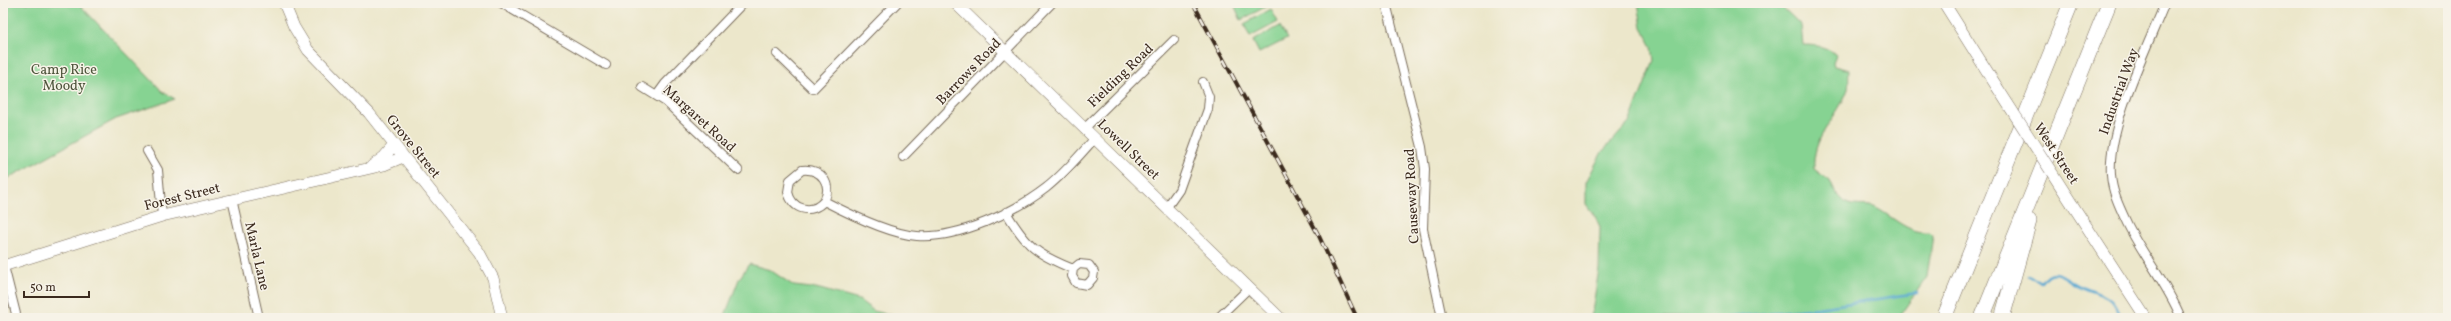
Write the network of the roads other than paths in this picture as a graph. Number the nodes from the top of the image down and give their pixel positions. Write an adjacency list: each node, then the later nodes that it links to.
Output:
1 (284, 3): 21 (main road, Grove Street)
2 (501, 3): 15 (street)
3 (743, 3): 18 (street)
4 (897, 3): 14 (street)
5 (955, 3): 13 (main road, Lowell Street)
6 (1052, 3): 13 (street, Barrows Road)
7 (1386, 3): 41 (street, Causeway Road)
8 (1944, 3): 45 (main road, West Street, bridge)
9 (2071, 3): 42 (highway)
10 (2109, 3): 27 (highway)
11 (2166, 3): 46 (street, Industrial Way)
12 (1174, 40): 19 (street, Fielding Road)
13 (1005, 52): 19 (main road, Lowell Street); 24 (street, Barrows Road)
14 (778, 54)
15 (606, 65)
16 (1203, 82): 30 (street)
17 (642, 87): 18 (street, Margaret Road)
18 (658, 95): 26 (street, Margaret Road)
19 (1085, 128): 20 (main road, Lowell Street)
20 (1096, 138): 30 (main road, Lowell Street); 31 (street)
21 (394, 145): 23 (main road, Grove Street); 25 (main road, Forest Street)
22 (147, 151): 32 (street)
23 (403, 157): 25 (main road, Forest Street); 38 (main road, Grove Street)
24 (903, 157)
25 (371, 166): 28 (main road, Forest Street)
26 (738, 170)
27 (2037, 180): 43 (highway); 44 (highway)
28 (232, 199): 32 (main road, Forest Street); 37 (street, Marla Lane)
29 (824, 201): 29 (street); 31 (street)
30 (1167, 207): 35 (main road, Lowell Street)
31 (1006, 212): 34 (street)
32 (162, 216): 33 (main road, Forest Street)
33 (4, 266): 36 (street)
34 (1073, 269)
35 (1249, 288): 39 (street); 40 (main road, Lowell Street)
36 (16, 318)
37 (259, 318)
38 (502, 318)
39 (1218, 318)
40 (1280, 318)
41 (1442, 318)
42 (1944, 318)
43 (1982, 318)
44 (2002, 318)
45 (2146, 318)
46 (2181, 318)

